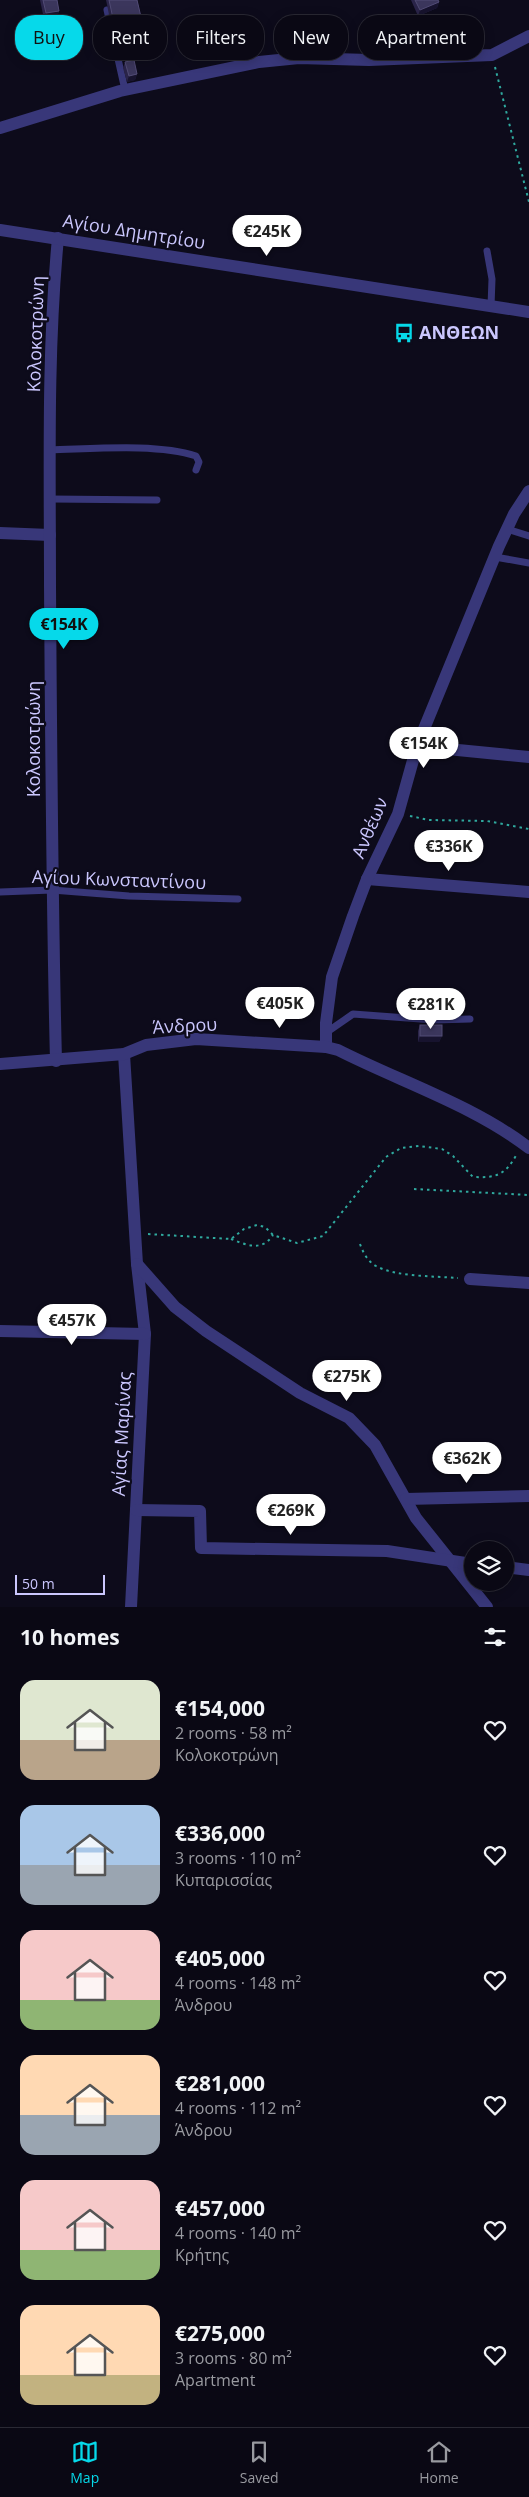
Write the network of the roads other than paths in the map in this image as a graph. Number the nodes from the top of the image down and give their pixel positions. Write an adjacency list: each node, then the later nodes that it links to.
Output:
1 (107, 10): 3 (lane)
2 (529, 36): 3 (street)
3 (125, 90): 4 (street)
4 (0, 128)
5 (0, 230): 6 (street, Αγίου Δημητρίου)
6 (58, 238): 8 (street, Αγίου Δημητρίου); 10 (street, Κολοκοτρώνη)
7 (487, 251): 8 (lane)
8 (491, 306): 9 (street, Αγίου Δημητρίου)
9 (529, 312)
10 (50, 450): 11 (lane); 13 (street, Κολοκοτρώνη)
11 (196, 470)
12 (528, 495): 15 (street, Ανθέων)
13 (51, 499): 14 (lane); 17 (street, Κολοκοτρώνη)
14 (158, 500)
15 (507, 529): 18 (lane); 19 (street, Ανθέων)
16 (0, 533): 17 (street)
17 (50, 535): 24 (street, Κολοκοτρώνη)
18 (529, 536)
19 (494, 557): 20 (lane); 21 (street, Ανθέων)
20 (529, 563)
21 (417, 746): 22 (street); 23 (street, Ανθέων)
22 (529, 757)
23 (367, 880): 26 (street); 29 (street, Ανθέων)
24 (52, 890): 25 (lane, Αγίου Κωνσταντίνου); 27 (lane, Αγίου Κωνσταντίνου); 32 (street, Κολοκοτρώνη)
25 (0, 892)
26 (529, 892)
27 (238, 899)
28 (470, 1019): 29 (lane)
29 (327, 1032): 30 (street, Ανθέων)
30 (326, 1047): 31 (street, Άνδρου); 34 (street, Άνδρου)
31 (124, 1054): 32 (street, Άνδρου); 35 (street, Αγίας Μαρίνας)
32 (56, 1061): 33 (street, Άνδρου)
33 (0, 1064)
34 (526, 1146)
35 (137, 1264): 39 (street, Αγίας Μαρίνας); 41 (street)
36 (470, 1279): 37 (street)
37 (529, 1283)
38 (0, 1331): 39 (street)
39 (145, 1334): 42 (street, Αγίας Μαρίνας)
40 (529, 1496): 41 (street)
41 (406, 1499): 43 (street)
42 (136, 1510): 43 (street); 47 (street, Αγίας Μαρίνας)
43 (453, 1563): 44 (street); 48 (street)
44 (464, 1564)
45 (514, 1568): 46 (street)
46 (529, 1570)
47 (132, 1607)
48 (487, 1607)

